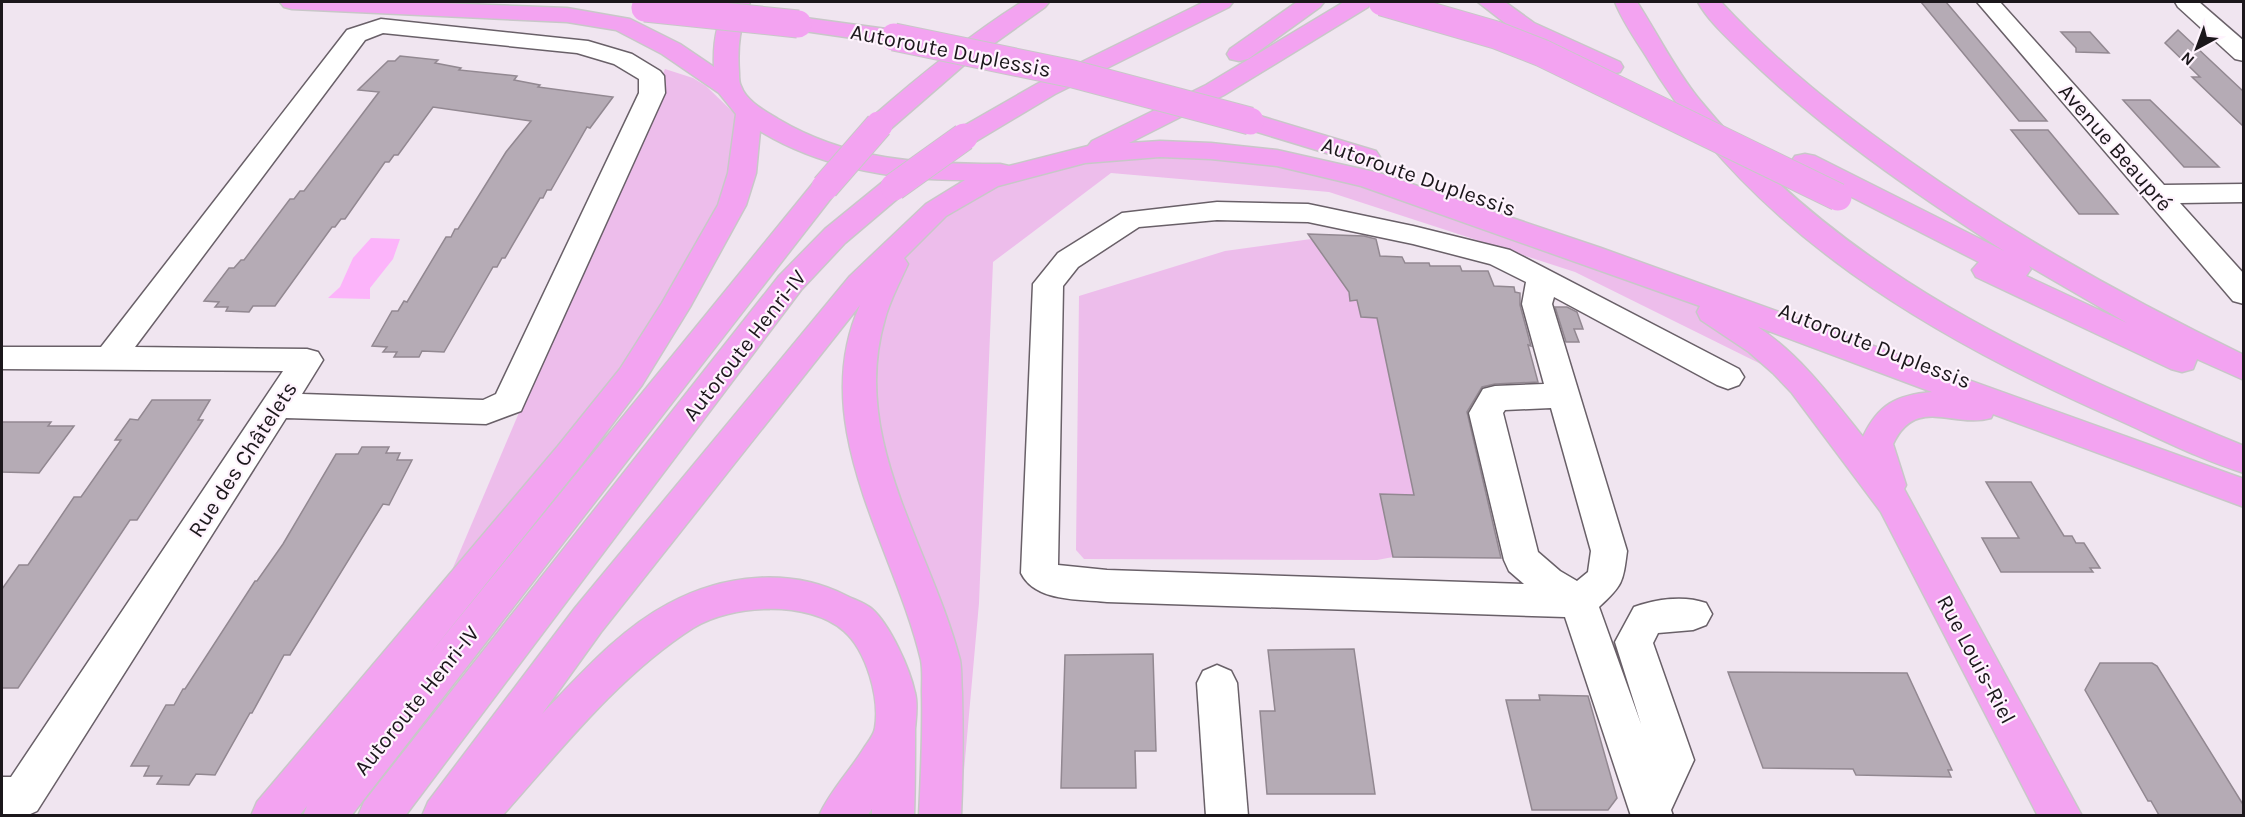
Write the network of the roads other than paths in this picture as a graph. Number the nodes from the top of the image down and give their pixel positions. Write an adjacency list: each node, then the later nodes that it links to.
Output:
1 (292, 2): 15 (highway)
2 (559, 2): 34 (highway, Autoroute Duplessis, bridge)
3 (739, 2): 15 (highway)
4 (1037, 2): 44 (highway, Autoroute Henri-IV, bridge)
5 (1221, 2): 45 (highway, Autoroute Henri-IV, bridge)
6 (1312, 2): 16 (highway)
7 (1360, 2): 16 (highway)
8 (1382, 2): 29 (highway, bridge)
9 (1490, 2): 29 (highway)
10 (1626, 2): 32 (highway)
11 (1709, 2): 27 (highway)
12 (1988, 2): 20 (street, Avenue Beaupré)
13 (2186, 2): 14 (street)
14 (2244, 54)
15 (738, 101): 18 (highway); 43 (highway)
16 (1142, 127): 17 (highway)
17 (1084, 155): 18 (highway); 22 (highway)
18 (1020, 172): 21 (highway)
19 (2244, 193): 20 (street)
20 (2157, 194): 24 (street, Avenue Beaupré)
21 (906, 239): 46 (highway); 50 (highway)
22 (1591, 255): 33 (highway); 36 (highway)
23 (1542, 278): 28 (street); 30 (street); 37 (street)
24 (2244, 294)
25 (2, 358): 26 (street, Rue des Châtelets)
26 (110, 358): 31 (street, Rue des Châtelets); 31 (street)
27 (2244, 369)
28 (1728, 377)
29 (2244, 389)
30 (1564, 395): 37 (street); 37 (street)
31 (278, 405): 41 (street, Rue des Châtelets)
32 (2244, 460)
33 (2156, 461): 35 (highway); 36 (highway)
34 (2244, 486)
35 (2244, 493)
36 (1894, 502): 52 (highway, Rue Louis-Riel)
37 (1579, 602): 42 (street)
38 (1694, 614): 42 (street)
39 (1217, 683): 51 (street)
40 (894, 733): 47 (highway); 48 (highway); 49 (highway)
41 (2, 797)
42 (1651, 813)
43 (272, 816)
44 (324, 816)
45 (379, 816)
46 (443, 816)
47 (473, 816)
48 (840, 816)
49 (893, 816)
50 (940, 816)
51 (1227, 816)
52 (2061, 816)

